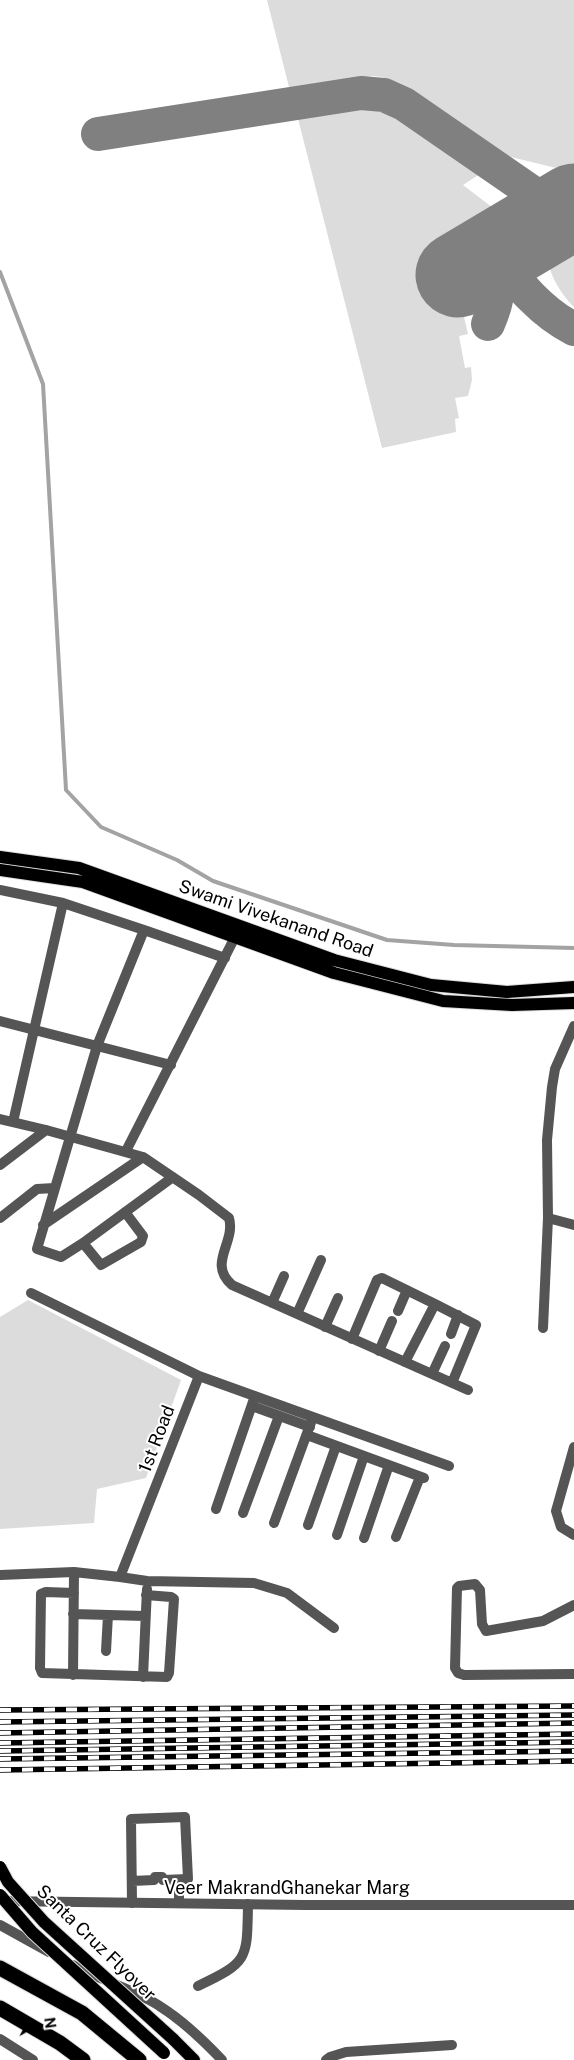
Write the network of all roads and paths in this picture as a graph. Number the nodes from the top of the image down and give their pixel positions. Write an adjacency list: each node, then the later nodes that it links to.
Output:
1 (0, 857): 2 (main road, Swami Vivekanand Road)
2 (33, 868): 3 (main road, Swami Vivekanand Road); 7 (main road, Swami Vivekanand Road); 9 (main road, Swami Vivekanand Road)
3 (0, 870)
4 (0, 890): 5 (street)
5 (63, 903): 6 (street); 13 (street)
6 (144, 930): 8 (street); 14 (street)
7 (235, 937): 8 (street); 10 (main road, Swami Vivekanand Road)
8 (225, 958): 15 (street)
9 (574, 987)
10 (574, 1003)
11 (0, 1022): 13 (street)
12 (574, 1026): 27 (street)
13 (34, 1030): 14 (street); 17 (street)
14 (97, 1046): 15 (street); 19 (street)
15 (171, 1065): 20 (street)
16 (0, 1119): 17 (street)
17 (13, 1122): 18 (street)
18 (46, 1130): 19 (street); 22 (street)
19 (70, 1136): 20 (street); 24 (street)
20 (126, 1151): 21 (street)
21 (142, 1158): 23 (street); 28 (street)
22 (0, 1165)
23 (172, 1177): 25 (street); 36 (street)
24 (54, 1188): 26 (street); 28 (street)
25 (125, 1212): 30 (street); 30 (street)
26 (0, 1218)
27 (548, 1218): 29 (street); 43 (street)
28 (43, 1225): 30 (street)
29 (574, 1225)
30 (83, 1243)
31 (321, 1260): 39 (street)
32 (284, 1276): 36 (street)
33 (407, 1290): 37 (street); 38 (street); 45 (street)
34 (31, 1293): 50 (street)
35 (338, 1298): 42 (street)
36 (272, 1303): 39 (street)
37 (435, 1304): 40 (street); 48 (street)
38 (398, 1310)
39 (297, 1314): 42 (street)
40 (458, 1315): 44 (street); 51 (street)
41 (392, 1321): 47 (street)
42 (325, 1327): 45 (street)
43 (543, 1328)
44 (451, 1334)
45 (352, 1339): 47 (street)
46 (445, 1346): 49 (street)
47 (379, 1351): 48 (street)
48 (405, 1362): 49 (street)
49 (432, 1374): 51 (street)
50 (199, 1376): 53 (street); 71 (street, 1st Road)
51 (452, 1383): 52 (street)
52 (468, 1390)
53 (253, 1401): 54 (street); 55 (street); 61 (street)
54 (279, 1416): 55 (street); 62 (street)
55 (310, 1426): 56 (street); 60 (street); 63 (street)
56 (336, 1446): 58 (street); 64 (street)
57 (574, 1447): 66 (street)
58 (364, 1456): 59 (street); 65 (street)
59 (390, 1465): 67 (street); 68 (street)
60 (449, 1466)
61 (216, 1509)
62 (244, 1513)
63 (274, 1523)
64 (308, 1525)
65 (337, 1535)
66 (574, 1535)
67 (364, 1538)
68 (396, 1538)
69 (74, 1572): 70 (street); 71 (street); 73 (street)
70 (0, 1574)
71 (120, 1577): 72 (street)
72 (147, 1580): 74 (street); 79 (street)
73 (74, 1593): 76 (street); 81 (street)
74 (146, 1594): 78 (street); 83 (street)
75 (574, 1604): 82 (street)
76 (74, 1614): 77 (street); 81 (street)
77 (108, 1615): 78 (street); 80 (street)
78 (145, 1616): 83 (street)
79 (334, 1628)
80 (106, 1651)
81 (73, 1674): 83 (street)
82 (574, 1674)
83 (143, 1677)
84 (0, 1867): 103 (main road, Santa Cruz Flyover, bridge)
85 (132, 1880): 86 (street); 86 (street); 89 (street)
86 (179, 1880): 90 (street)
87 (0, 1895): 99 (main road, Santa Cruz Flyover, bridge)
88 (0, 1901): 89 (street, Veer MakrandGhanekar Marg)
89 (132, 1903): 90 (street, Veer MakrandGhanekar Marg)
90 (178, 1903): 91 (street, Veer MakrandGhanekar Marg)
91 (248, 1904): 92 (street, Veer MakrandGhanekar Marg); 95 (street)
92 (574, 1905)
93 (0, 1925): 104 (street)
94 (0, 1968): 102 (highway)
95 (198, 1986)
96 (0, 2008): 101 (highway)
97 (0, 2039): 100 (street)
98 (452, 2045): 105 (street)
99 (167, 2056)
100 (34, 2060)
101 (83, 2060)
102 (139, 2060)
103 (194, 2060)
104 (222, 2060)
105 (326, 2060)

